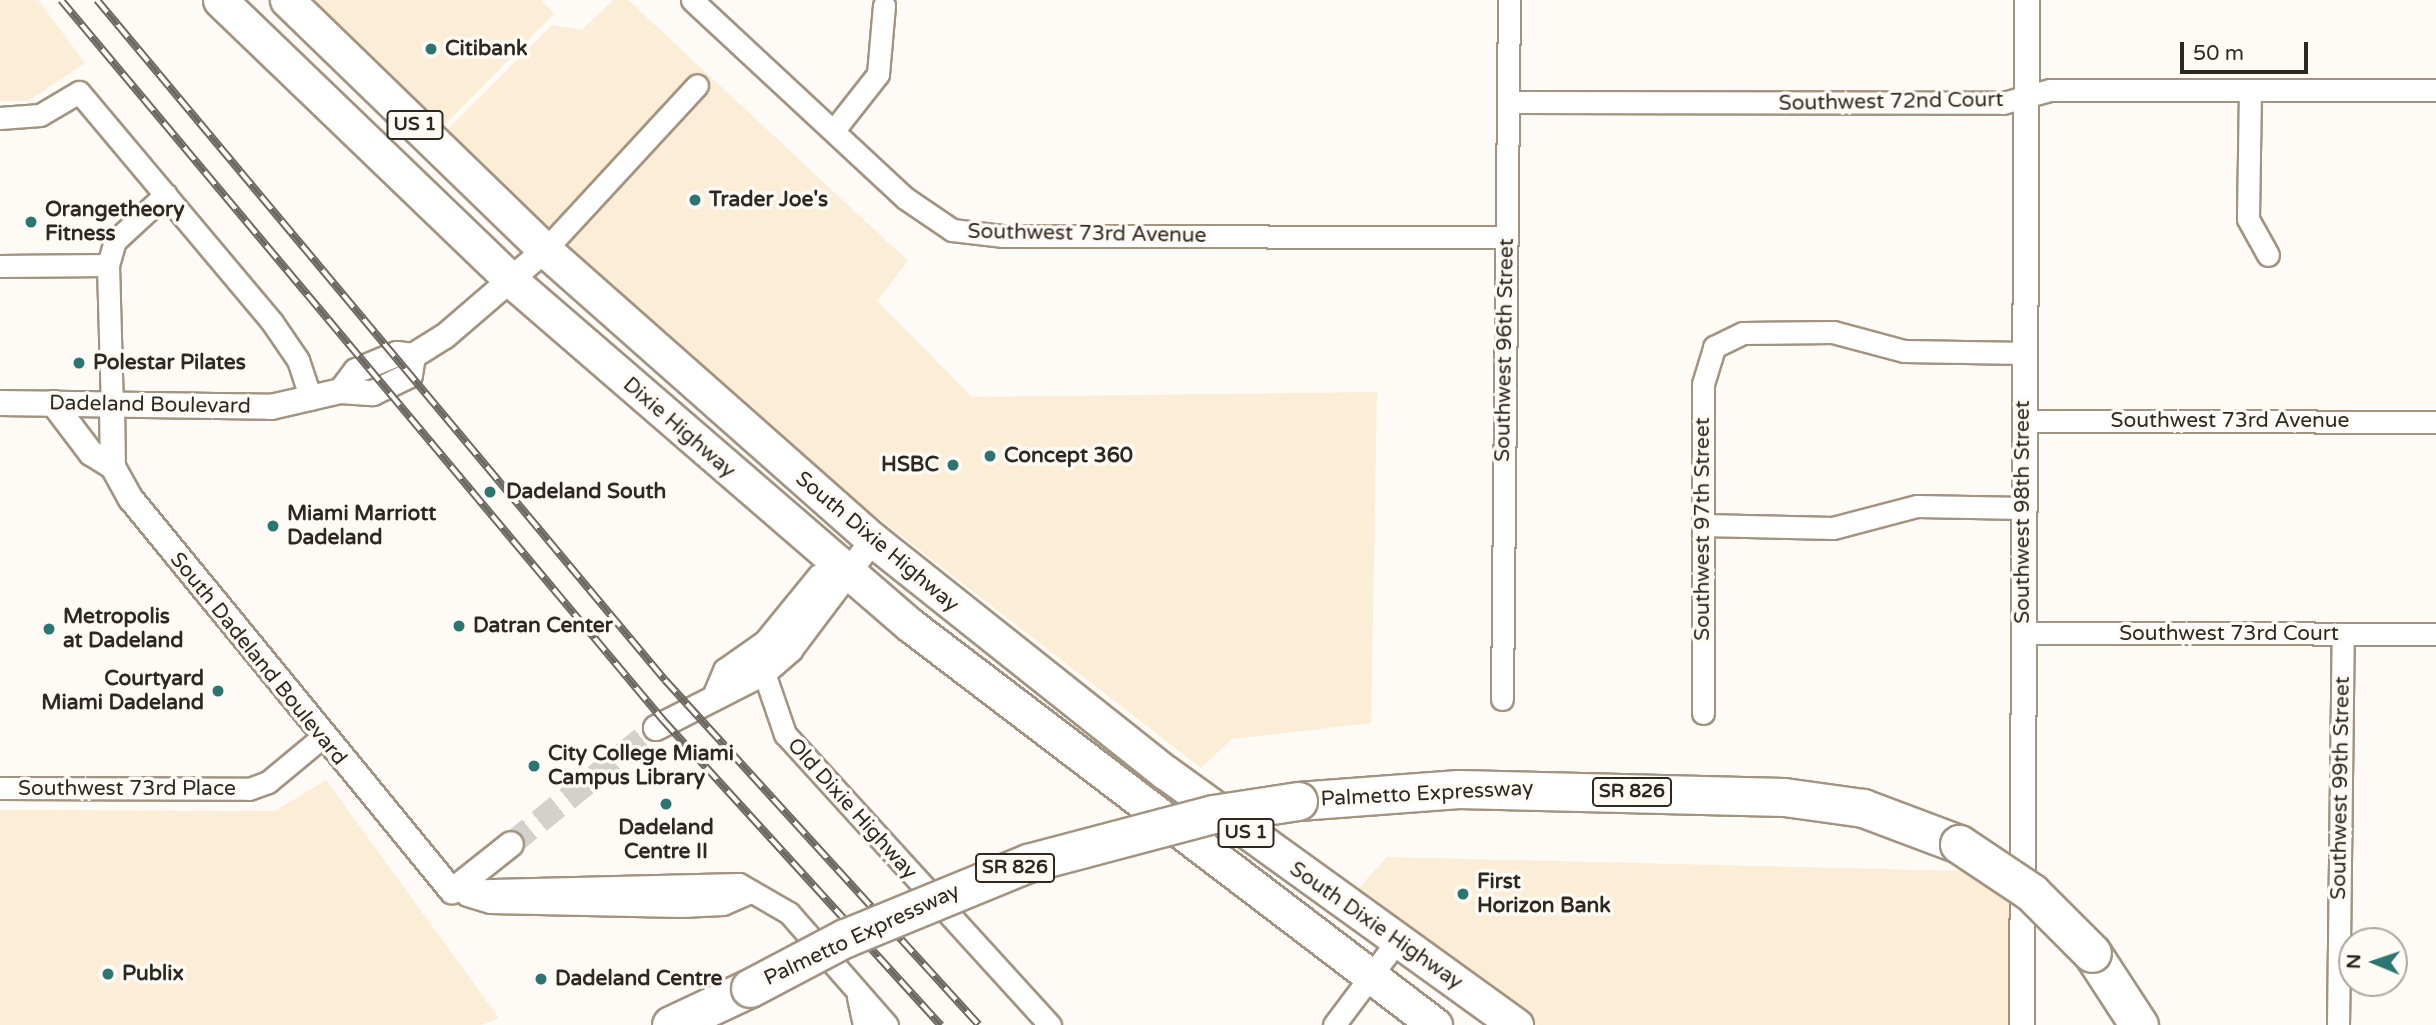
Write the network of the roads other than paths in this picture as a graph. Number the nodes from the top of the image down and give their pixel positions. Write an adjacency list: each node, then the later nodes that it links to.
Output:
1 (220, 0): 20 (highway, US 1)
2 (287, 0): 16 (highway, South Dixie Highway / US 1)
3 (692, 0): 13 (street, Southwest 73rd Avenue)
4 (1509, 0): 11 (street, Southwest 96th Street)
5 (2027, 0): 10 (street, Southwest 98th Street)
6 (884, 5): 13 (street)
7 (697, 85): 16 (street)
8 (2250, 90): 9 (street, Southwest 72nd Court); 10 (street, Southwest 72nd Court); 17 (street)
9 (2436, 90)
10 (2026, 97): 11 (street, Southwest 72nd Court); 21 (street, Southwest 98th Street)
11 (1513, 102): 15 (street, Southwest 96th Street)
12 (0, 118): 14 (street)
13 (834, 130): 15 (street, Southwest 73rd Avenue)
14 (166, 194): 18 (street); 22 (street)
15 (1506, 237): 38 (street, Southwest 96th Street)
16 (545, 250): 20 (street, Dadeland Boulevard); 31 (highway, South Dixie Highway / US 1)
17 (2268, 255)
18 (107, 265): 19 (street); 25 (street)
19 (0, 266)
20 (513, 282): 22 (street, Dadeland Boulevard); 32 (highway, Dixie Highway / US 1)
21 (2025, 353): 26 (street, Southwest 98th Street); 30 (street, Southwest 97th Street)
22 (311, 399): 25 (street, Dadeland Boulevard)
23 (0, 402): 24 (street, Dadeland Boulevard)
24 (52, 403): 25 (street, Dadeland Boulevard); 28 (street)
25 (112, 406): 28 (street, South Dadeland Boulevard)
26 (2024, 421): 27 (street, Southwest 73rd Avenue); 29 (street, Southwest 98th Street)
27 (2436, 422)
28 (113, 467): 41 (street, South Dadeland Boulevard)
29 (2024, 508): 30 (street); 33 (street, Southwest 98th Street)
30 (1703, 525): 39 (street, Southwest 97th Street)
31 (873, 540): 32 (street); 43 (highway, South Dixie Highway / US 1)
32 (848, 573): 36 (street); 37 (street); 42 (highway, South Dixie Highway / US 1)
33 (2022, 633): 34 (street, Southwest 73rd Court); 57 (street, Southwest 98th Street)
34 (2343, 634): 35 (street, Southwest 73rd Court); 59 (street, Southwest 99th Street)
35 (2436, 634)
36 (764, 673): 37 (street); 53 (street, Old Dixie Highway)
37 (715, 697): 40 (street)
38 (1502, 699)
39 (1703, 713)
40 (656, 728)
41 (321, 738): 44 (street, Southwest 73rd Place); 46 (street, South Dadeland Boulevard)
42 (1082, 760): 43 (highway); 48 (highway, South Dixie Highway / US 1)
43 (1165, 772): 47 (highway, South Dixie Highway / US 1)
44 (0, 788)
45 (511, 844): 46 (street)
46 (452, 891): 49 (street)
47 (1397, 941): 48 (street); 56 (highway, South Dixie Highway / US 1)
48 (1369, 978): 54 (street); 55 (highway, South Dixie Highway / US 1)
49 (858, 997): 51 (street); 52 (street)
50 (671, 1025): 58 (highway, Palmetto Expressway / SR 826, bridge)
51 (864, 1025)
52 (887, 1025)
53 (1050, 1025)
54 (1334, 1025)
55 (1435, 1025)
56 (1516, 1025)
57 (2022, 1025)
58 (2139, 1025)
59 (2338, 1025)

